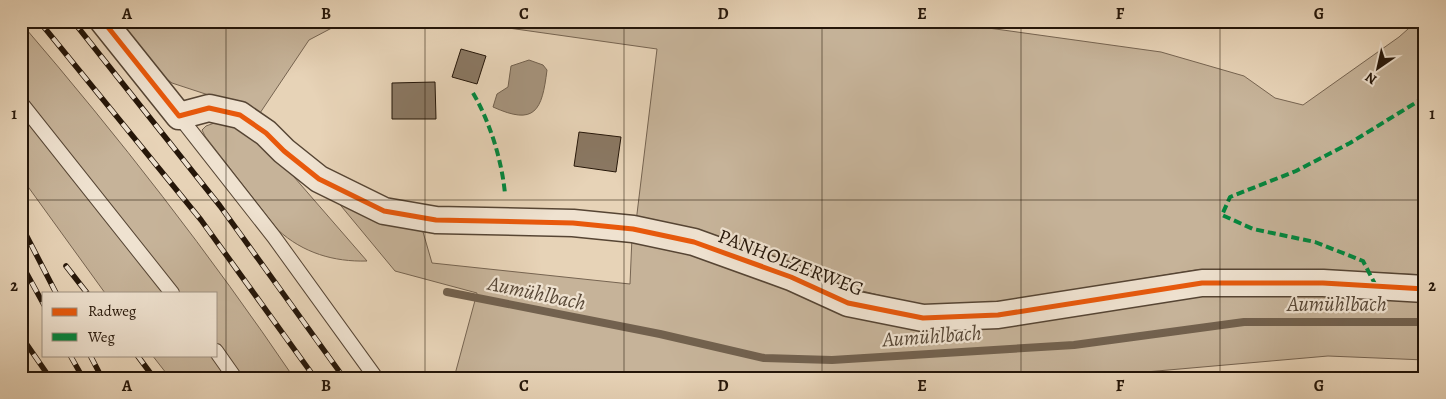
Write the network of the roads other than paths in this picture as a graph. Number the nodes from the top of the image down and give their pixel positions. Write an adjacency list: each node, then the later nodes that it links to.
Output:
1 (103, 21): 3 (street)
2 (21, 103): 5 (lane)
3 (179, 116): 4 (street, PANHOLZERWEG); 8 (lane)
4 (1425, 290)
5 (171, 292)
6 (218, 354): 7 (lane)
7 (235, 378)
8 (376, 378)

